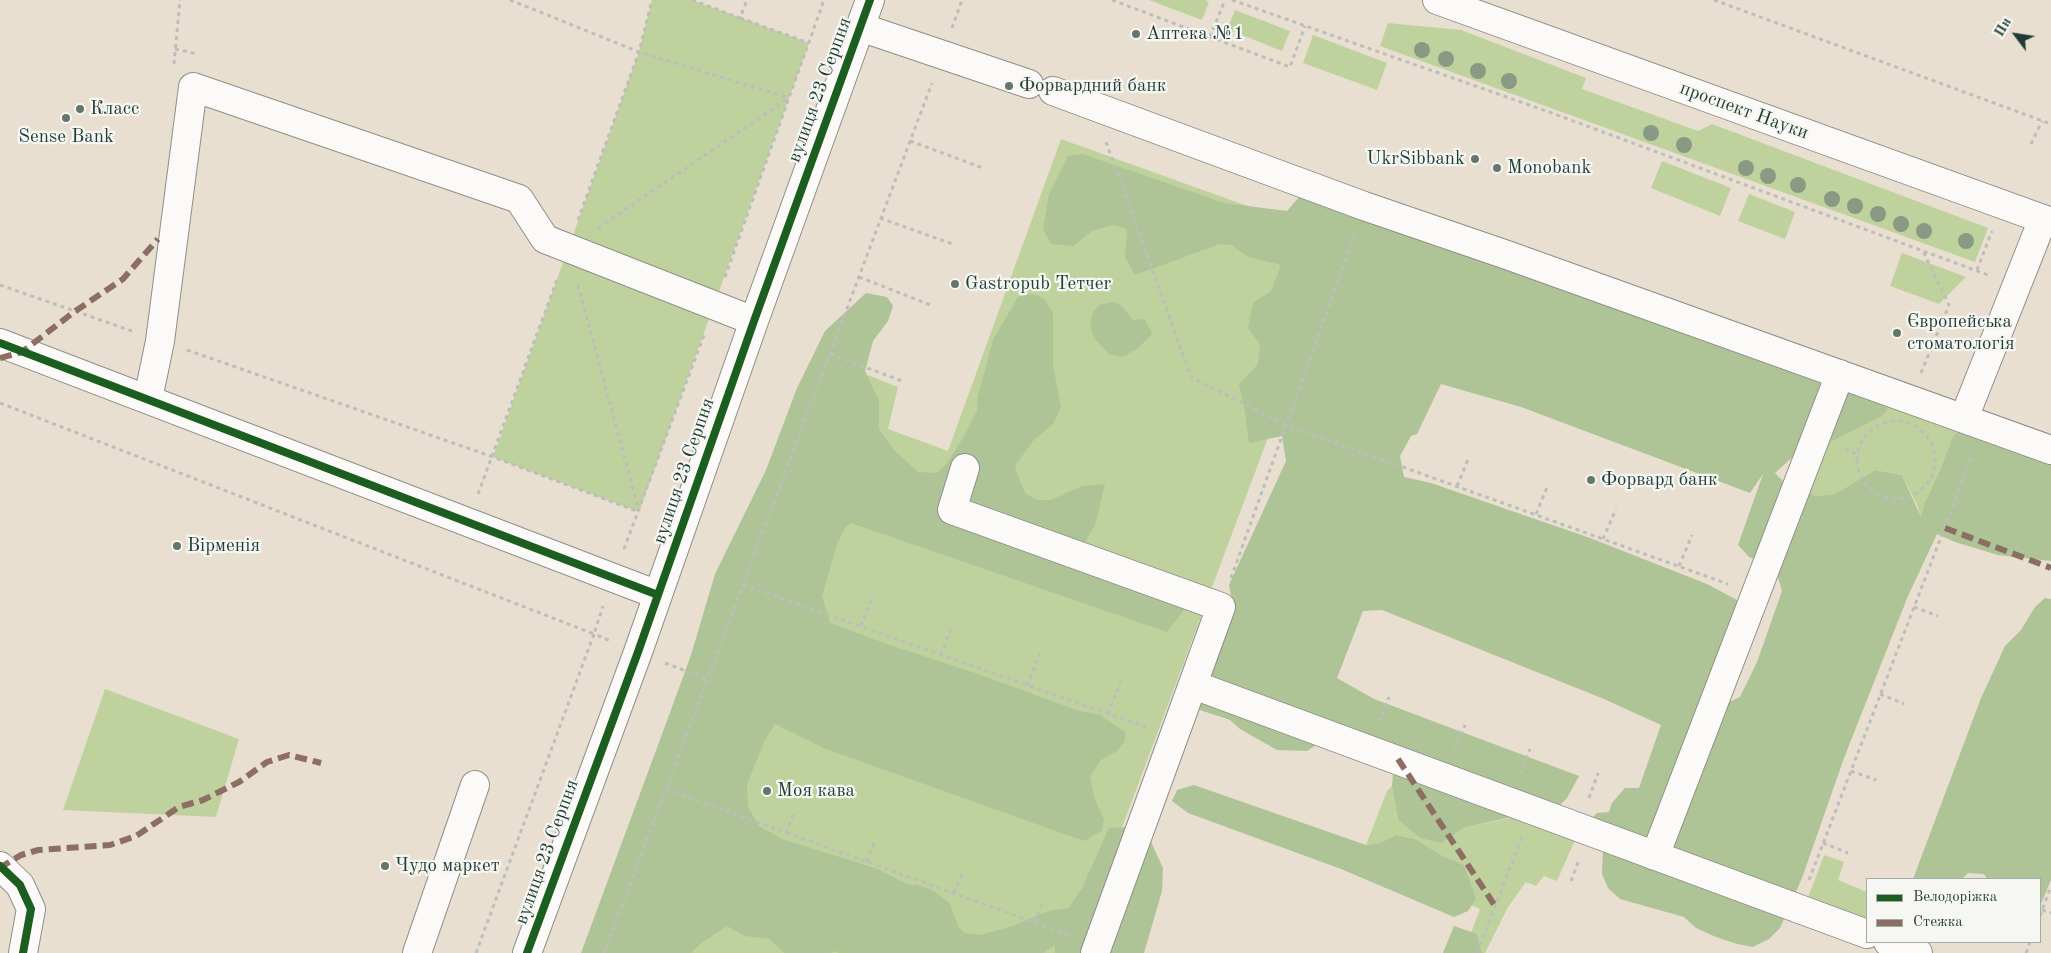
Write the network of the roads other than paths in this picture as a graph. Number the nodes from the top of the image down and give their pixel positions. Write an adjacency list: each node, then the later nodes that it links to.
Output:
1 (870, 0): 3 (street, вулиця 23 Серпня)
2 (1437, 0): 4 (street, проспект Науки)
3 (860, 26): 5 (street, вулиця 23 Серпня); 7 (street)
4 (2047, 221): 9 (street)
5 (754, 321): 8 (street); 12 (street, вулиця 23 Серпня)
6 (0, 343): 8 (street)
7 (1840, 374): 9 (street); 15 (street)
8 (148, 399): 12 (street)
9 (1974, 422): 10 (street)
10 (2051, 450)
11 (965, 468): 13 (street)
12 (658, 595): 22 (street, вулиця 23 Серпня)
13 (1194, 685): 15 (street); 19 (street)
14 (476, 785): 21 (street)
15 (1655, 856): 17 (street)
16 (1, 867): 20 (street)
17 (1866, 934)
18 (1891, 943): 23 (street)
19 (1097, 949)
20 (23, 953)
21 (417, 953)
22 (527, 953)
23 (1918, 953)

